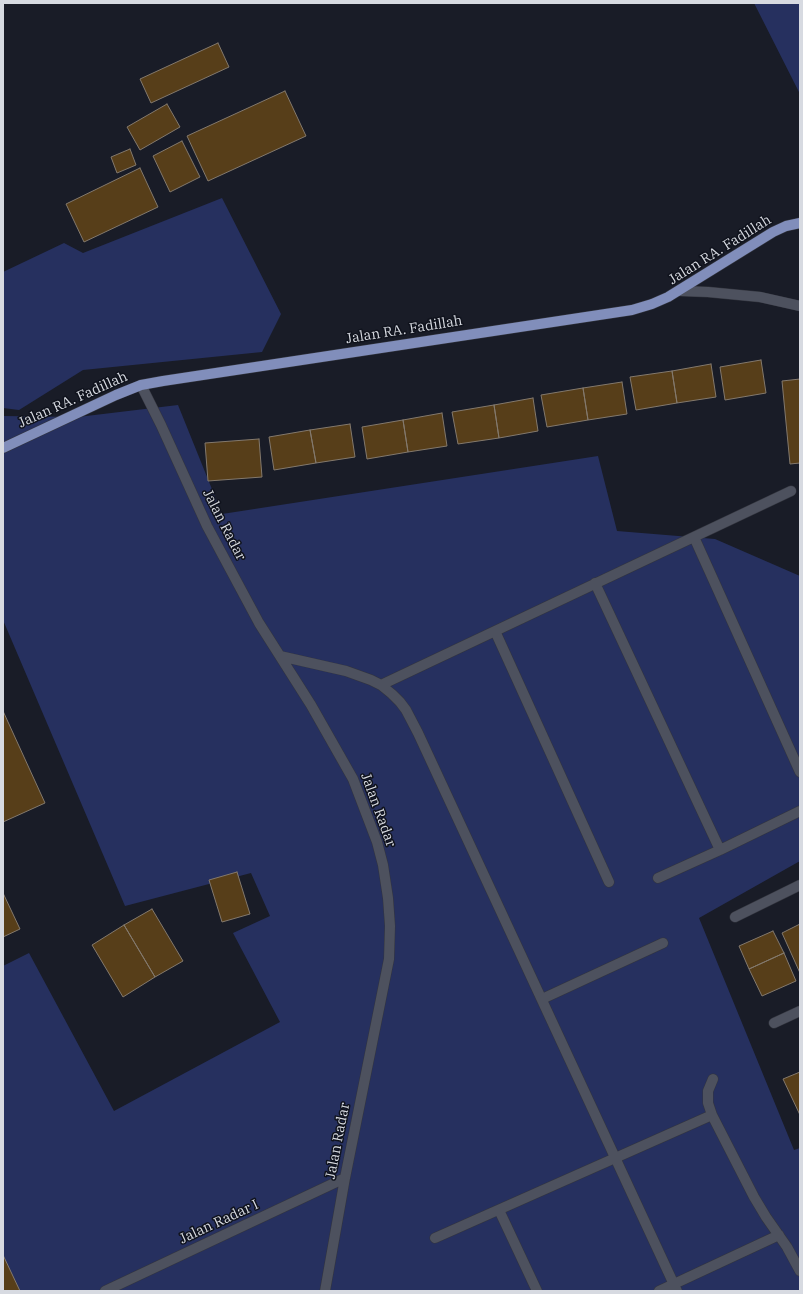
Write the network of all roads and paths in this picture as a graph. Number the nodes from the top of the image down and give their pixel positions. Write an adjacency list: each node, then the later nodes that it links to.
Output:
1 (800, 223): 2 (main road, Jalan RA. Fadillah)
2 (680, 291): 3 (street); 4 (main road, Jalan RA. Fadillah)
3 (800, 306)
4 (141, 385): 5 (main road, Jalan RA. Fadillah); 10 (street, Jalan Radar)
5 (3, 448)
6 (791, 491): 7 (street)
7 (694, 537): 8 (street); 12 (street)
8 (595, 583): 9 (street); 14 (street)
9 (495, 631): 11 (street); 16 (street)
10 (280, 656): 11 (street); 26 (street, Jalan Radar)
11 (381, 684): 20 (street)
12 (800, 772)
13 (800, 811): 14 (street)
14 (720, 850): 15 (street)
15 (658, 878)
16 (608, 882)
17 (800, 885): 18 (street)
18 (735, 917)
19 (663, 943): 20 (street)
20 (542, 999): 25 (street)
21 (800, 1011): 22 (street)
22 (774, 1023)
23 (713, 1079): 24 (street)
24 (712, 1115): 25 (street); 28 (street)
25 (615, 1158): 27 (street); 31 (street)
26 (345, 1178): 32 (street, Jalan Radar I); 33 (street, Jalan Radar)
27 (499, 1210): 29 (street); 34 (street)
28 (779, 1235): 30 (street); 31 (street)
29 (435, 1238)
30 (800, 1271)
31 (675, 1288): 35 (street)
32 (105, 1291)
33 (325, 1291)
34 (537, 1291)
35 (659, 1291)

